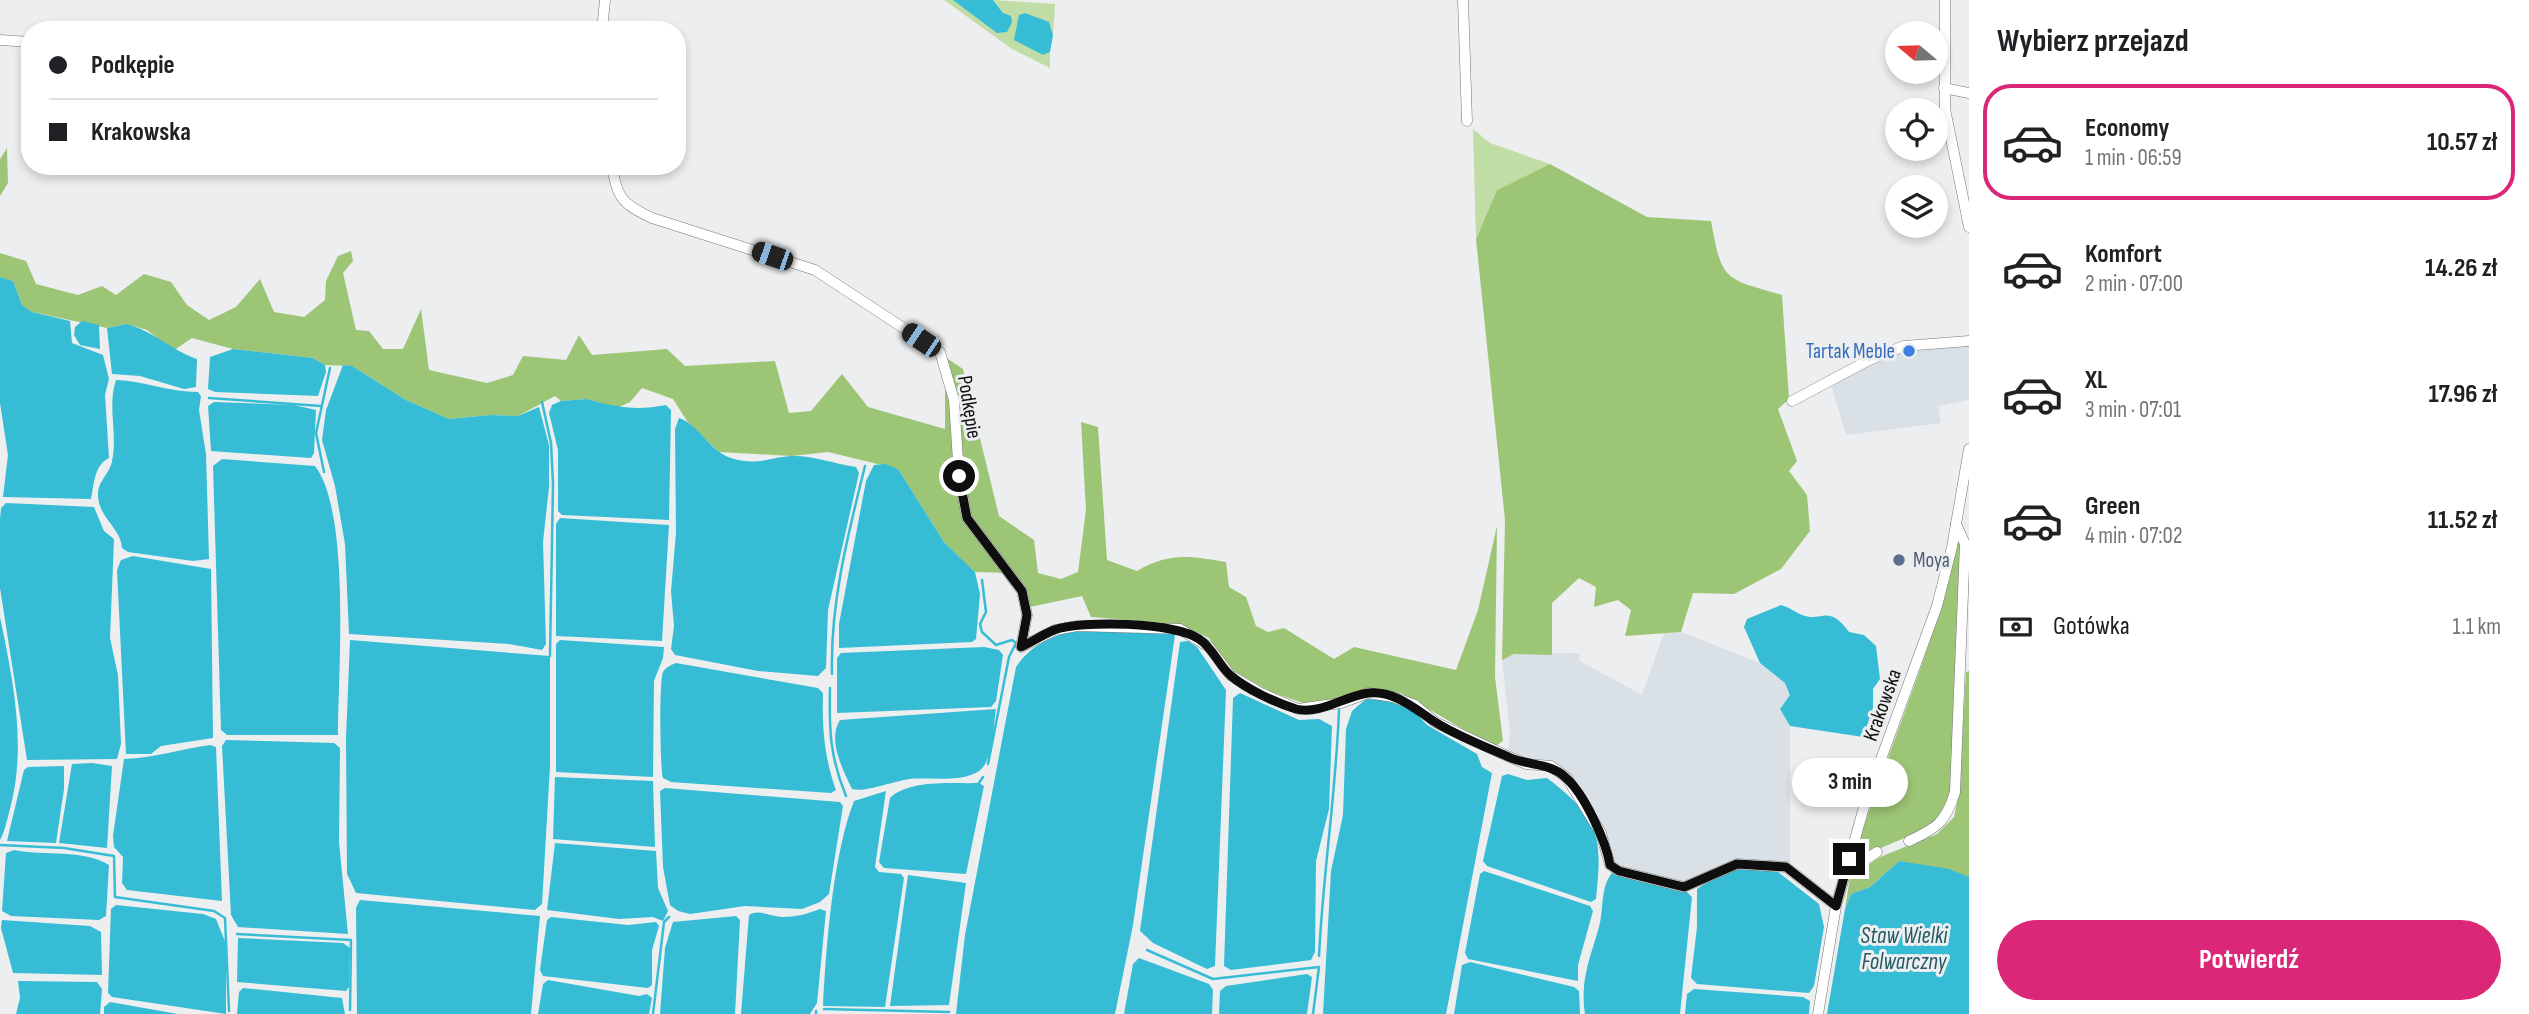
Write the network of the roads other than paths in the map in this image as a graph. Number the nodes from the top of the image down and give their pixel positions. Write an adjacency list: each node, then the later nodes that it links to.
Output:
1 (605, 0): 4 (street)
2 (1463, 0): 9 (street)
3 (1945, 0): 7 (street)
4 (603, 21)
5 (0, 40): 6 (street)
6 (21, 41)
7 (1944, 88): 8 (street); 11 (street)
8 (1969, 93)
9 (1467, 121)
10 (613, 175): 20 (street, Podkępie)
11 (1969, 227)
12 (1969, 341): 13 (street)
13 (1792, 401)
14 (1969, 449): 15 (street, Krakowska)
15 (1956, 524): 16 (street); 19 (street, Krakowska)
16 (1965, 666): 17 (street)
17 (1909, 841)
18 (1877, 852): 19 (street)
19 (1845, 873): 20 (street, Krakowska)
20 (1836, 906): 21 (street, Krakowska)
21 (1818, 1014)

